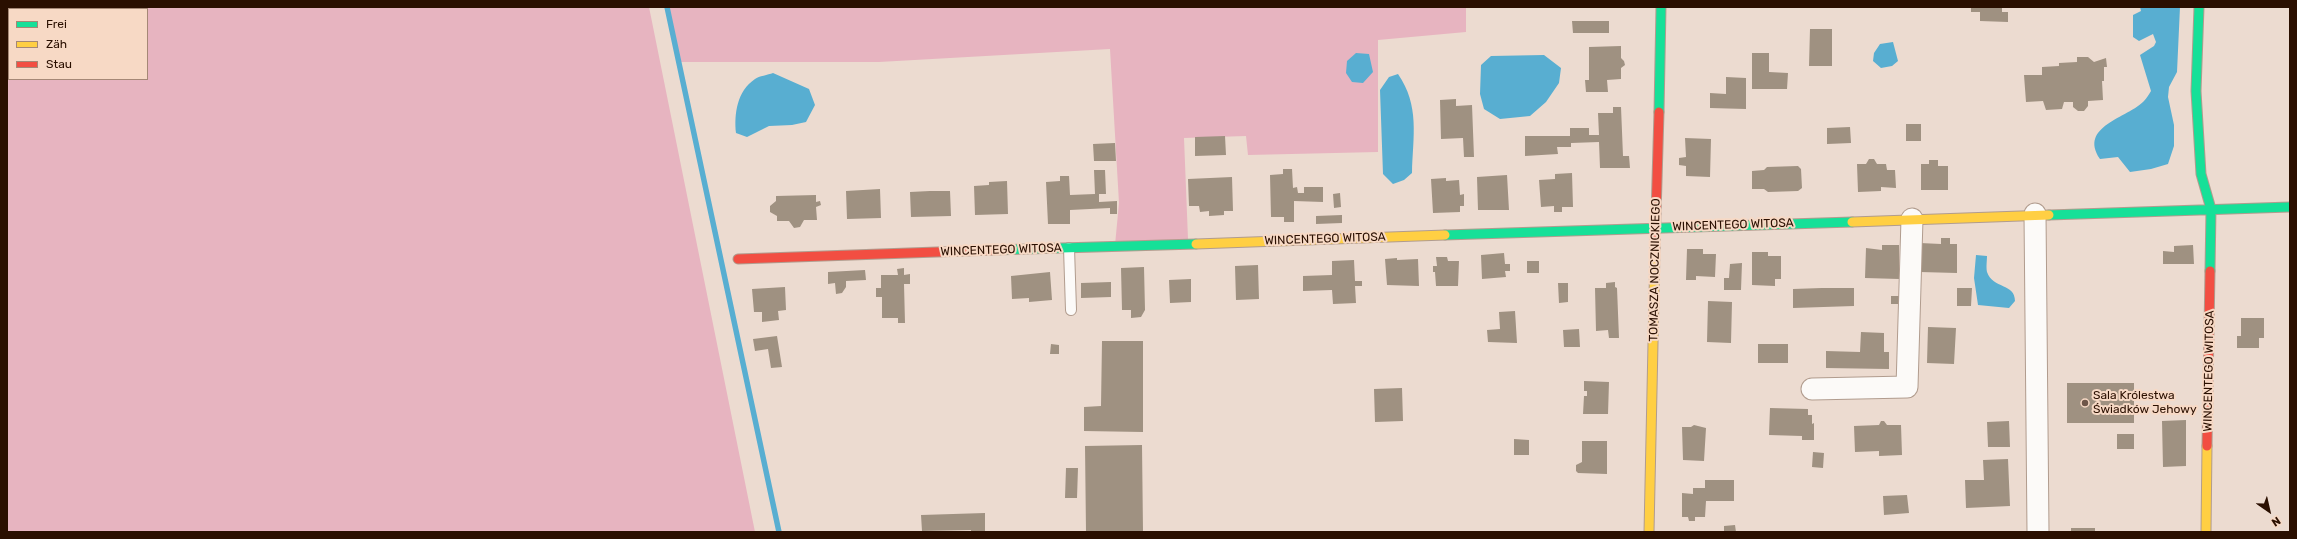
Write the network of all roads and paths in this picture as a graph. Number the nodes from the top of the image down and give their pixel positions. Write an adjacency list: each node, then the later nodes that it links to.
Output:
1 (1661, 7): 7 (street, TOMASZA NOCZNICKIEGO)
2 (2199, 7): 4 (street)
3 (2290, 207): 4 (street, WINCENTEGO WITOSA)
4 (2211, 209): 5 (street, WINCENTEGO WITOSA); 14 (street, WINCENTEGO WITOSA)
5 (2035, 214): 6 (street, WINCENTEGO WITOSA); 13 (street)
6 (1912, 218): 7 (street, WINCENTEGO WITOSA); 11 (street)
7 (1657, 227): 8 (street, WINCENTEGO WITOSA); 12 (street, TOMASZA NOCZNICKIEGO)
8 (1069, 248): 9 (street, WINCENTEGO WITOSA); 10 (lane)
9 (738, 260)
10 (1071, 310)
11 (1812, 389)
12 (1649, 532)
13 (2038, 532)
14 (2206, 532)

